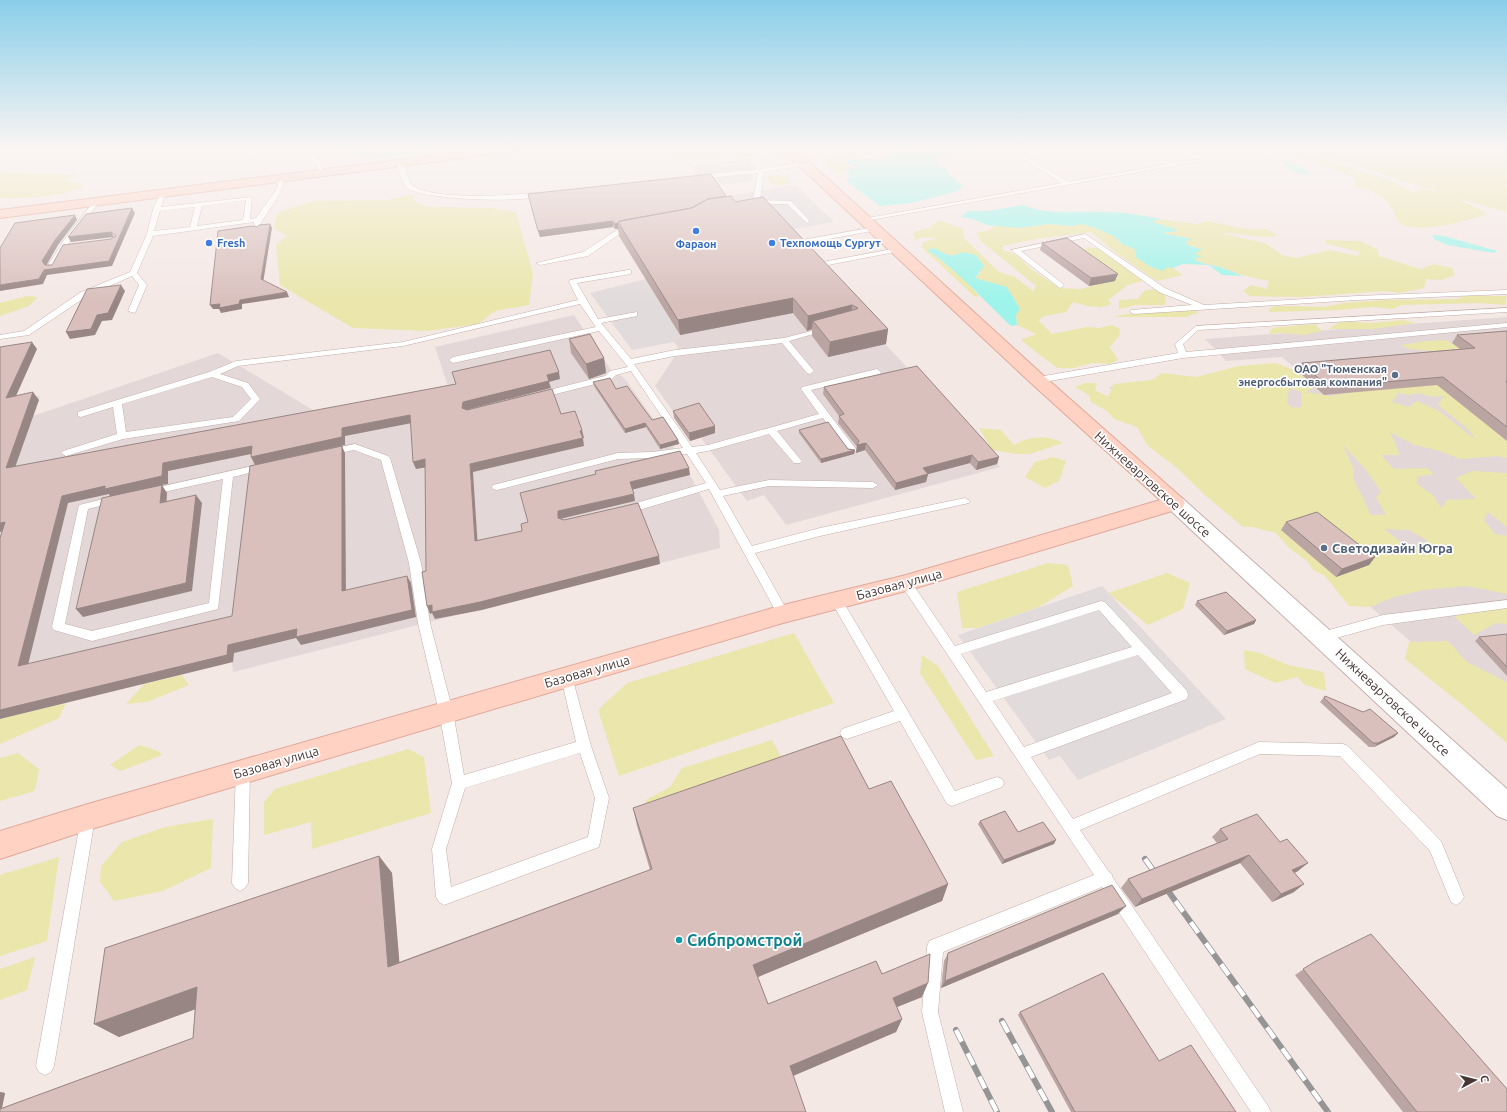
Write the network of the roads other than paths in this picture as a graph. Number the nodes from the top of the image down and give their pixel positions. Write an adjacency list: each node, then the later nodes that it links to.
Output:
1 (122, 199): 9 (street)
2 (160, 199): 13 (lane)
3 (242, 199): 11 (lane)
4 (250, 199): 17 (lane)
5 (272, 199): 15 (lane)
6 (757, 199): 10 (lane)
7 (842, 199): 18 (street, Нижневартовское шоссе)
8 (990, 199): 18 (lane)
9 (96, 202): 14 (street); 25 (lane)
10 (756, 202): 12 (lane); 16 (lane)
11 (199, 204): 13 (lane); 20 (lane)
12 (735, 205)
13 (156, 210): 22 (lane)
14 (0, 214)
15 (258, 220): 17 (lane); 21 (lane)
16 (807, 221)
17 (246, 222): 20 (lane)
18 (870, 224): 23 (lane); 26 (street, Нижневартовское шоссе)
19 (640, 228): 27 (lane)
20 (192, 229): 22 (lane)
21 (257, 229)
22 (150, 234): 31 (lane)
23 (802, 242)
24 (76, 245): 25 (lane)
25 (61, 247): 29 (lane)
26 (898, 250): 28 (lane); 51 (street, Нижневартовское шоссе)
27 (540, 263)
28 (823, 264)
29 (51, 267)
30 (628, 272): 34 (lane)
31 (133, 273): 37 (lane); 43 (lane)
32 (1060, 286): 35 (lane)
33 (1507, 292): 35 (lane)
34 (583, 301): 40 (lane); 50 (lane)
35 (1203, 307): 38 (lane)
36 (1507, 310): 45 (lane)
37 (132, 311)
38 (1134, 312)
39 (634, 314): 40 (lane)
40 (598, 325): 46 (lane); 47 (lane)
41 (1507, 325): 45 (lane)
42 (836, 327): 44 (lane)
43 (0, 337)
44 (784, 340): 47 (lane); 48 (lane)
45 (1183, 355): 51 (lane)
46 (453, 360)
47 (630, 365): 52 (lane); 59 (lane)
48 (810, 371)
49 (877, 372): 55 (lane)
50 (212, 374): 53 (lane); 57 (lane)
51 (1038, 380): 70 (street, Нижневартовское шоссе)
52 (531, 398)
53 (117, 403): 54 (lane); 57 (lane)
54 (80, 414)
55 (824, 415): 56 (lane); 58 (lane)
56 (771, 430): 59 (lane); 62 (lane)
57 (122, 436): 60 (lane)
58 (852, 450)
59 (690, 451): 65 (lane); 67 (lane)
60 (66, 452)
61 (318, 455): 82 (lane)
62 (797, 461)
63 (273, 465): 64 (lane)
64 (228, 475): 64 (lane)
65 (712, 485): 68 (lane); 71 (lane)
66 (873, 485): 68 (lane)
67 (497, 487)
68 (717, 494): 72 (lane)
69 (965, 501): 72 (lane)
70 (1176, 503): 73 (street, Базовая улица); 77 (street, Нижневартовское шоссе)
71 (617, 512)
72 (748, 551): 76 (lane)
73 (906, 583): 74 (street, Базовая улица); 79 (lane)
74 (837, 601): 76 (street, Базовая улица); 83 (lane)
75 (1507, 604): 77 (lane)
76 (783, 614): 80 (street, Базовая улица)
77 (1322, 637): 90 (street, Нижневартовское шоссе)
78 (1141, 649): 79 (lane); 81 (lane); 86 (lane)
79 (953, 652): 81 (lane)
80 (567, 677): 82 (street, Базовая улица); 85 (lane)
81 (985, 698): 86 (lane)
82 (446, 712): 87 (street, Базовая улица); 88 (lane)
83 (903, 714): 84 (lane); 89 (lane)
84 (847, 733)
85 (584, 746): 88 (lane); 88 (lane)
86 (1022, 754): 92 (lane)
87 (243, 771): 91 (street, Базовая улица); 95 (lane)
88 (459, 783)
89 (997, 783)
90 (1507, 807)
91 (88, 817): 93 (street, Базовая улица); 97 (lane)
92 (1071, 827): 94 (lane); 96 (lane)
93 (0, 845)
94 (1106, 878): 98 (lane); 99 (lane)
95 (240, 883)
96 (1456, 897)
97 (45, 1066)
98 (954, 1112)
99 (1262, 1112)

